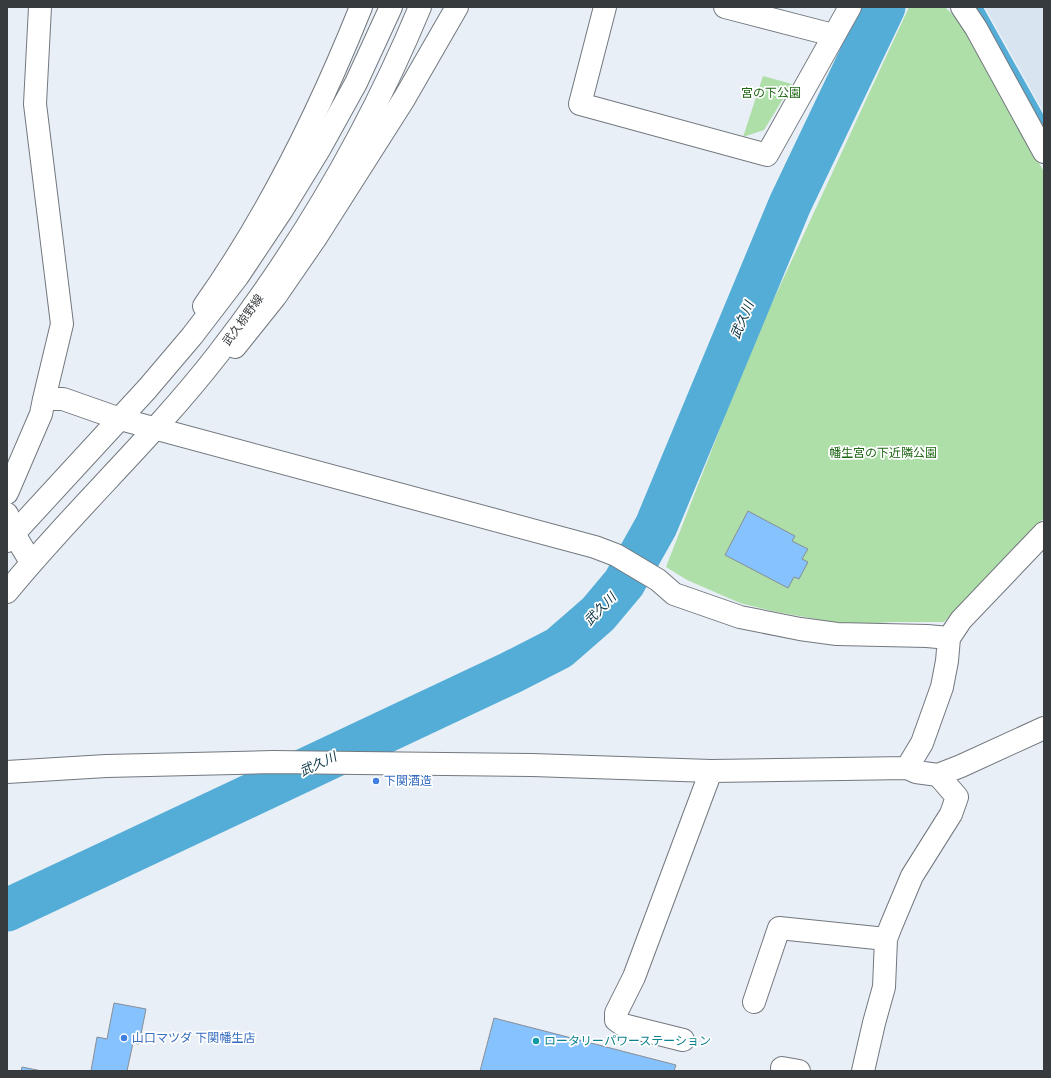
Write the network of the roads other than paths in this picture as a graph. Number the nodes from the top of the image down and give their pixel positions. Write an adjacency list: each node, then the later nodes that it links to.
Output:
1 (40, 7): 12 (street)
2 (360, 7): 13 (street)
3 (391, 7): 13 (street)
4 (420, 7): 14 (street, 武久椋野線)
5 (457, 7): 14 (street)
6 (605, 7): 10 (street)
7 (725, 7): 10 (street)
8 (850, 7): 10 (street)
9 (962, 7): 11 (street)
10 (833, 35)
11 (1044, 152)
12 (44, 399): 13 (street); 15 (street)
13 (120, 419): 14 (street); 16 (street)
14 (155, 429): 18 (street, 武久椋野線); 20 (street)
15 (7, 493)
16 (10, 530): 18 (street)
17 (1044, 533): 20 (street)
18 (31, 562): 19 (street, 武久椋野線)
19 (10, 583)
20 (949, 638): 22 (street)
21 (1044, 728): 25 (street)
22 (907, 768): 23 (street); 25 (street)
23 (711, 771): 24 (street); 28 (street)
24 (7, 772)
25 (938, 775): 26 (street)
26 (886, 939): 27 (street); 29 (street)
27 (754, 1002)
28 (684, 1040)
29 (863, 1071)

